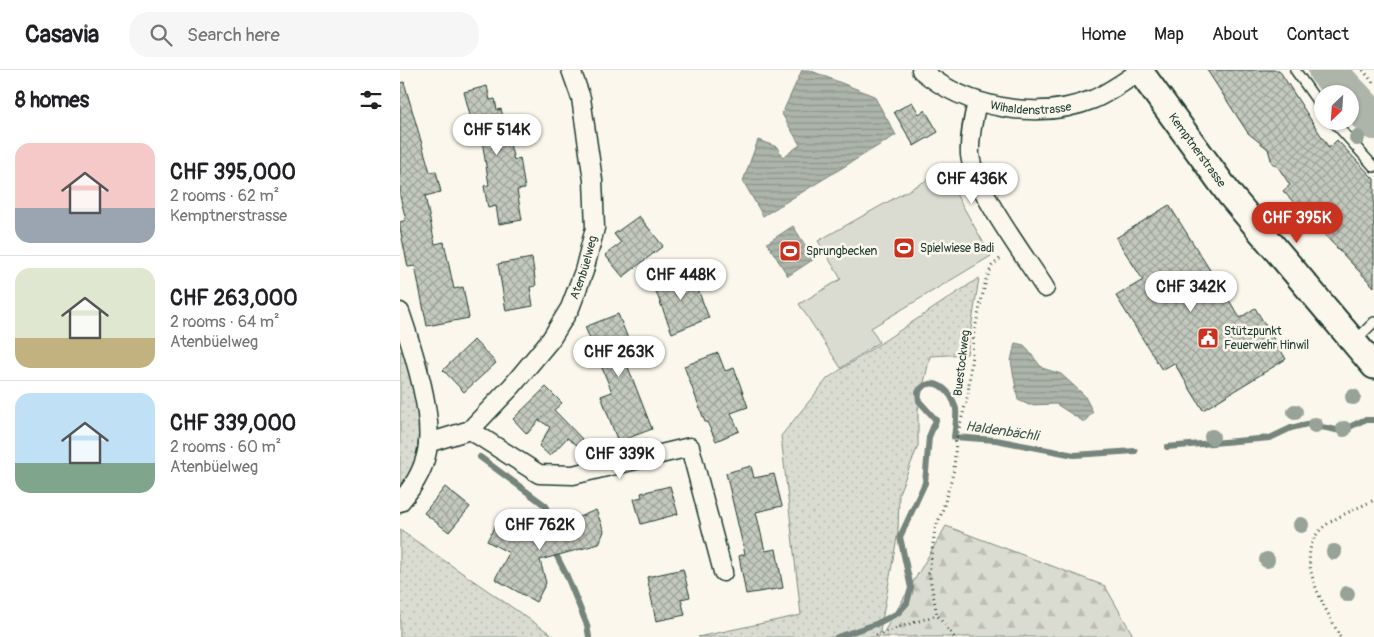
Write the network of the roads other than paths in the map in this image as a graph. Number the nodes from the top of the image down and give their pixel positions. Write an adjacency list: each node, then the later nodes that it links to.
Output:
1 (571, 70): 13 (street, Atenbüelweg)
2 (921, 70): 6 (street, Wihaldenstrasse)
3 (1294, 70): 5 (lane)
4 (1139, 71): 6 (street, Wihaldenstrasse); 12 (street, Kemptnerstrasse)
5 (1314, 97)
6 (977, 102): 9 (street)
7 (1341, 130): 8 (lane)
8 (1374, 167)
9 (1046, 288)
10 (400, 312): 14 (street)
11 (1374, 322): 12 (lane)
12 (1365, 352)
13 (470, 430): 14 (street, Atenbüelweg); 16 (street)
14 (428, 444): 15 (street)
15 (400, 502)
16 (723, 572)

